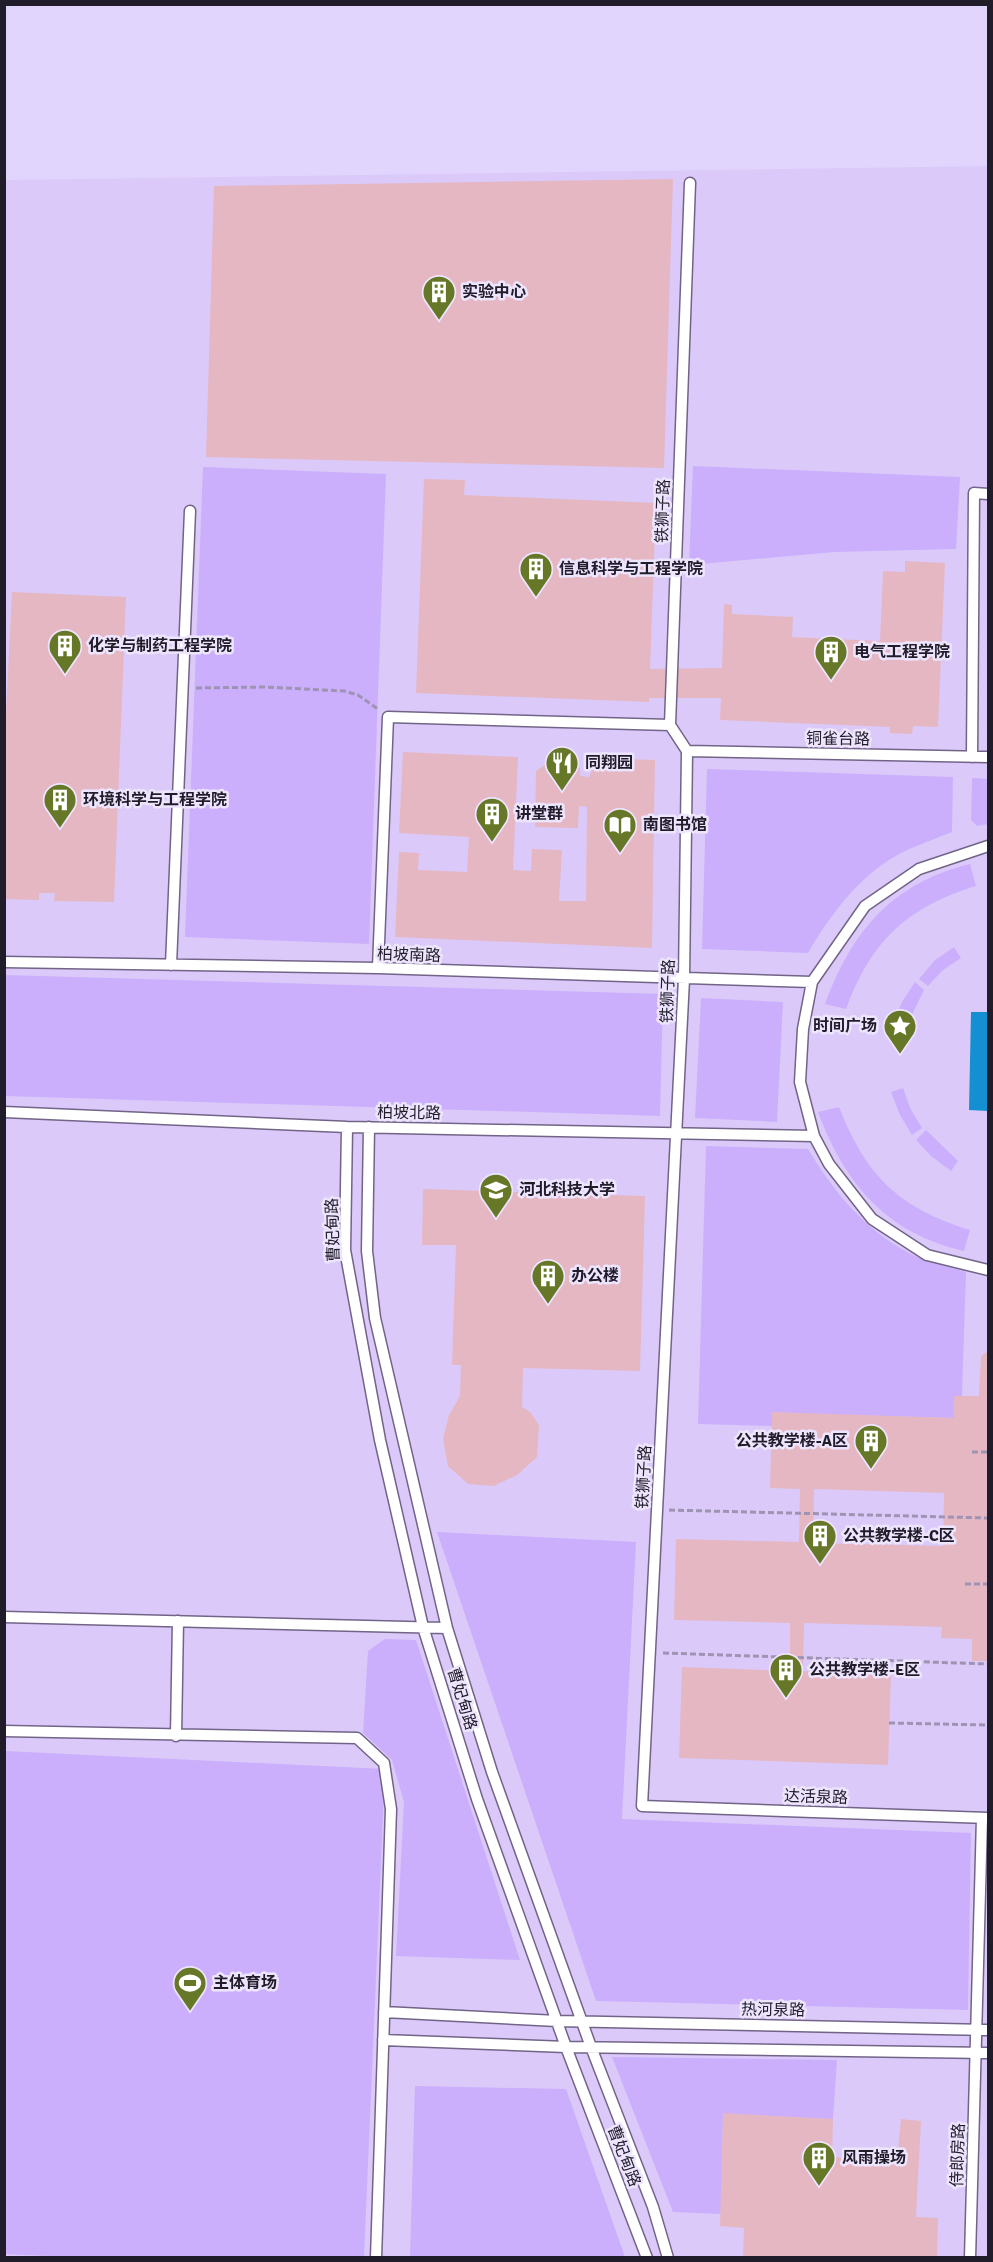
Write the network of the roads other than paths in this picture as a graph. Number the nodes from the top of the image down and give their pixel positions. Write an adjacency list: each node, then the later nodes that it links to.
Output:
1 (690, 183): 4 (lane, 铁狮子路)
2 (988, 494): 6 (lane)
3 (190, 511): 10 (lane)
4 (670, 725): 5 (lane); 11 (lane)
5 (687, 751): 6 (lane, 铜雀台路); 12 (lane, 铁狮子路)
6 (972, 757): 7 (lane, 铜雀台路)
7 (988, 757)
8 (988, 846): 13 (lane)
9 (4, 962): 10 (lane, 柏坡南路)
10 (171, 965): 11 (lane, 柏坡南路)
11 (378, 968): 12 (lane, 柏坡南路)
12 (684, 979): 13 (lane, 柏坡南路); 17 (lane, 铁狮子路)
13 (812, 982): 18 (lane)
14 (4, 1112): 15 (lane, 柏坡北路)
15 (347, 1126): 16 (lane, 柏坡北路); 22 (lane, 曹妃甸路)
16 (369, 1127): 17 (lane, 柏坡北路); 23 (lane, 曹妃甸路)
17 (676, 1134): 18 (lane, 柏坡北路); 26 (lane, 铁狮子路)
18 (814, 1136): 19 (lane)
19 (988, 1270)
20 (4, 1617): 21 (lane)
21 (178, 1621): 22 (lane); 25 (lane)
22 (423, 1627): 23 (lane); 29 (lane, 曹妃甸路)
23 (447, 1628): 30 (lane, 曹妃甸路)
24 (4, 1731): 25 (lane)
25 (176, 1736): 28 (lane)
26 (642, 1806): 27 (lane, 达活泉路)
27 (985, 1818): 31 (lane, 侍郎房路)
28 (384, 2012): 29 (lane, 热河泉路); 33 (lane)
29 (557, 2021): 30 (lane, 热河泉路); 34 (lane, 曹妃甸路)
30 (582, 2021): 31 (lane, 热河泉路); 35 (lane, 曹妃甸路)
31 (976, 2030): 32 (lane, 热河泉路); 36 (lane, 侍郎房路)
32 (988, 2030)
33 (383, 2040): 34 (lane); 38 (lane)
34 (566, 2047): 35 (lane); 39 (lane, 曹妃甸路)
35 (591, 2047): 36 (lane); 40 (lane, 曹妃甸路)
36 (976, 2053): 37 (lane); 41 (lane, 侍郎房路)
37 (988, 2053)
38 (376, 2258)
39 (647, 2258)
40 (668, 2258)
41 (970, 2258)

